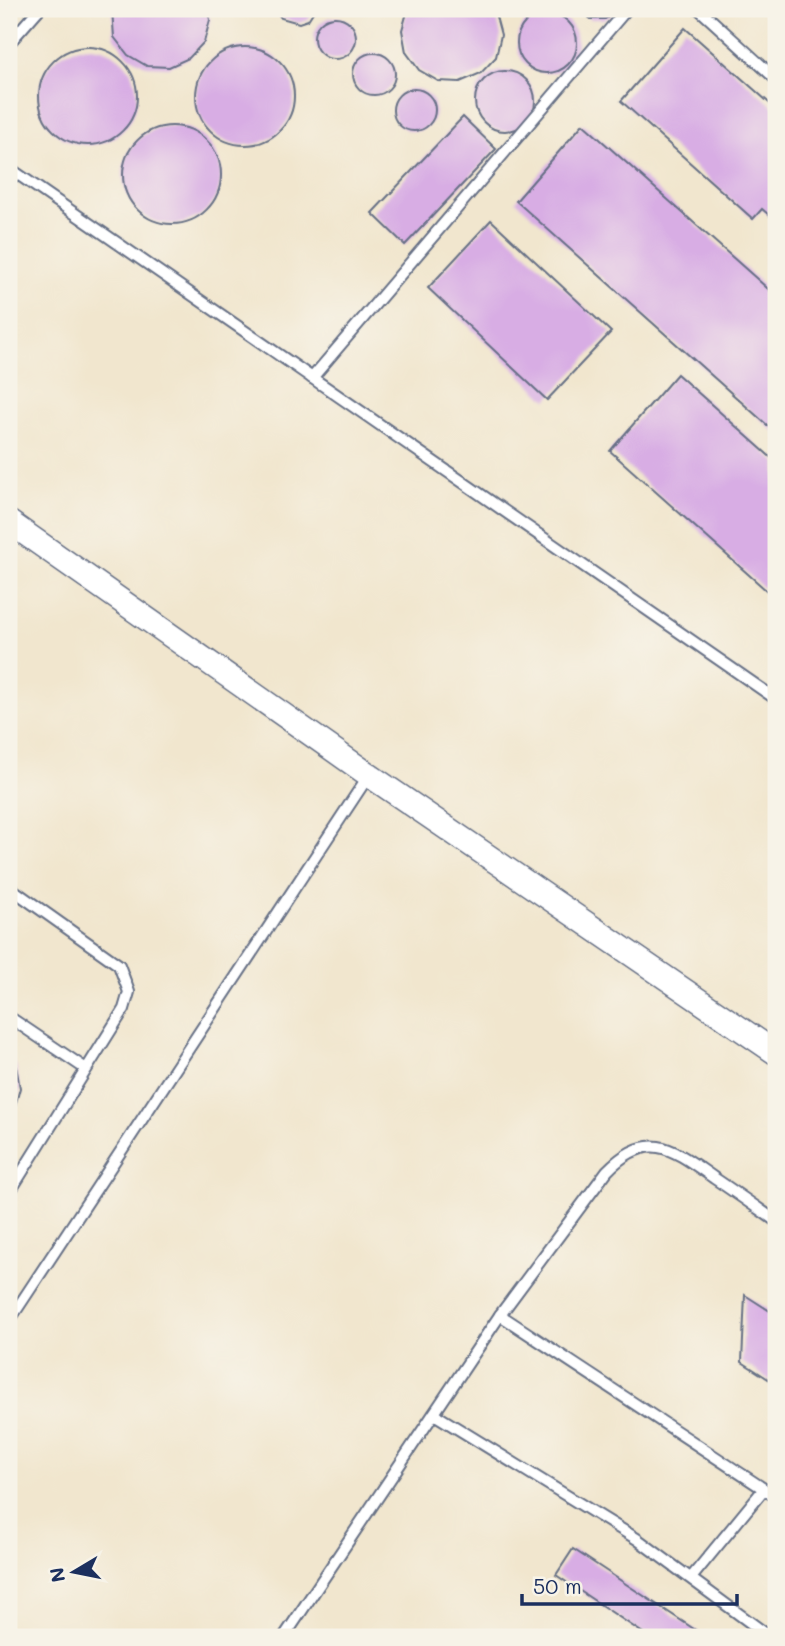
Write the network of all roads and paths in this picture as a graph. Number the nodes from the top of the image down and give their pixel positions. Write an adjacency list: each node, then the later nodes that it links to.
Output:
1 (39, 9): 4 (lane)
2 (626, 9): 7 (lane)
3 (699, 9): 5 (lane)
4 (9, 43)
5 (776, 79)
6 (9, 168): 7 (lane)
7 (312, 377): 9 (lane)
8 (9, 522): 10 (street)
9 (776, 699)
10 (369, 775): 13 (street); 18 (lane)
11 (9, 887): 14 (lane)
12 (9, 1017): 14 (lane)
13 (776, 1053)
14 (86, 1069): 15 (lane)
15 (9, 1193)
16 (776, 1222): 17 (lane)
17 (500, 1315): 19 (lane); 20 (lane)
18 (9, 1321)
19 (434, 1414): 22 (lane); 23 (lane)
20 (764, 1489): 21 (lane); 22 (lane)
21 (776, 1497)
22 (691, 1578): 24 (lane)
23 (285, 1637)
24 (770, 1637)

